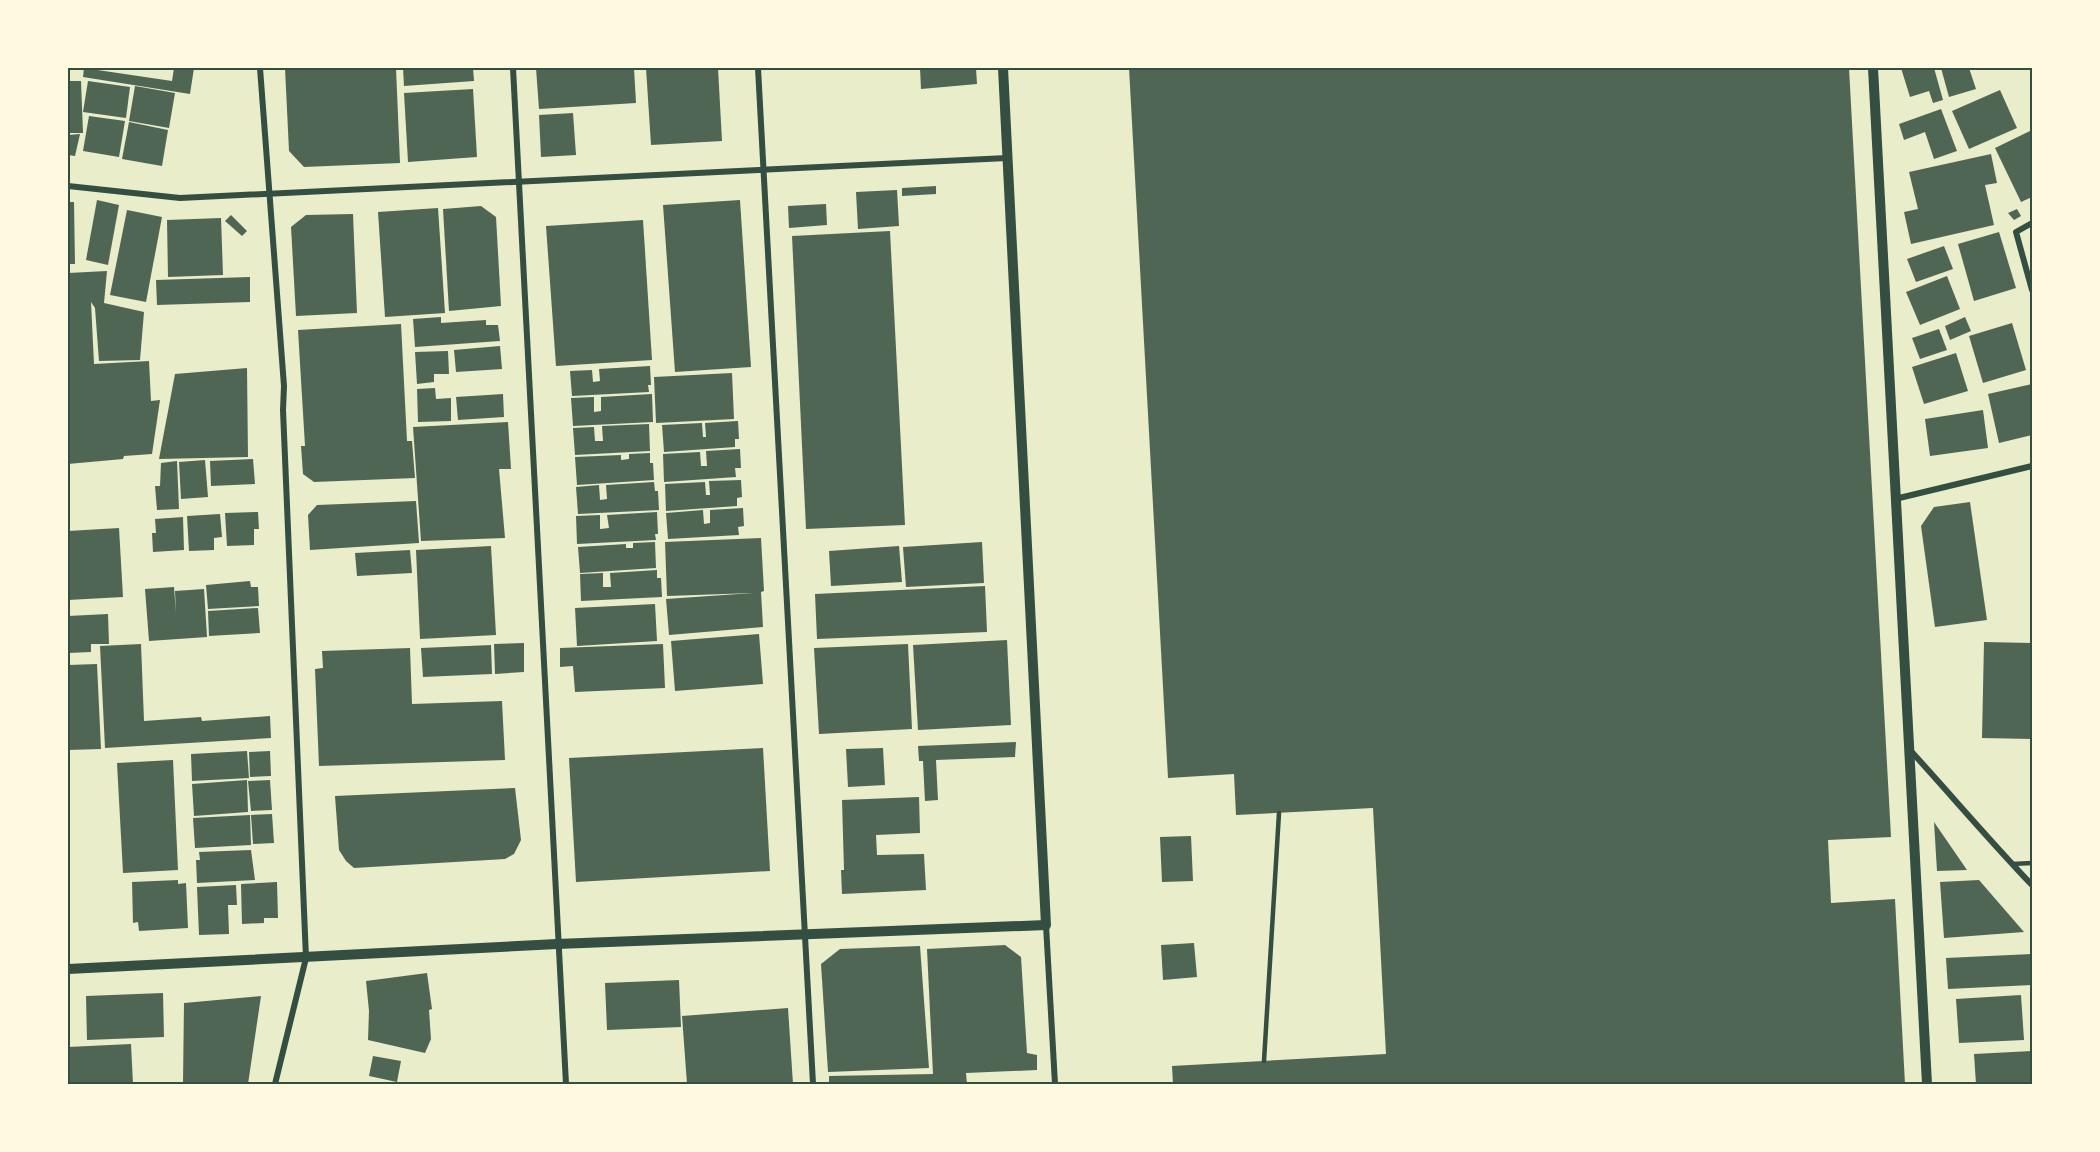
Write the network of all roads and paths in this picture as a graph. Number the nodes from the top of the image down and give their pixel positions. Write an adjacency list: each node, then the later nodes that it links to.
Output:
1 (260, 68): 10 (street)
2 (513, 68): 8 (street)
3 (758, 68): 7 (street)
4 (1003, 68): 6 (street)
5 (1873, 68): 14 (street)
6 (1007, 158): 7 (street); 20 (street)
7 (762, 171): 8 (street); 21 (street)
8 (519, 183): 10 (street); 22 (street)
9 (68, 186): 10 (street)
10 (269, 194): 23 (street)
11 (2032, 223): 12 (street)
12 (2032, 290)
13 (2032, 466): 14 (street)
14 (1895, 499): 15 (street)
15 (1909, 750): 18 (street); 30 (street)
16 (1279, 813): 25 (lane)
17 (2032, 863): 18 (lane)
18 (2012, 864): 19 (street)
19 (2032, 885)
20 (1046, 925): 21 (street); 29 (street)
21 (805, 934): 22 (street); 28 (street)
22 (557, 944): 23 (street); 27 (street)
23 (306, 958): 24 (street); 26 (street)
24 (68, 969)
25 (1264, 1061)
26 (275, 1084)
27 (566, 1084)
28 (813, 1084)
29 (1055, 1084)
30 (1927, 1084)

